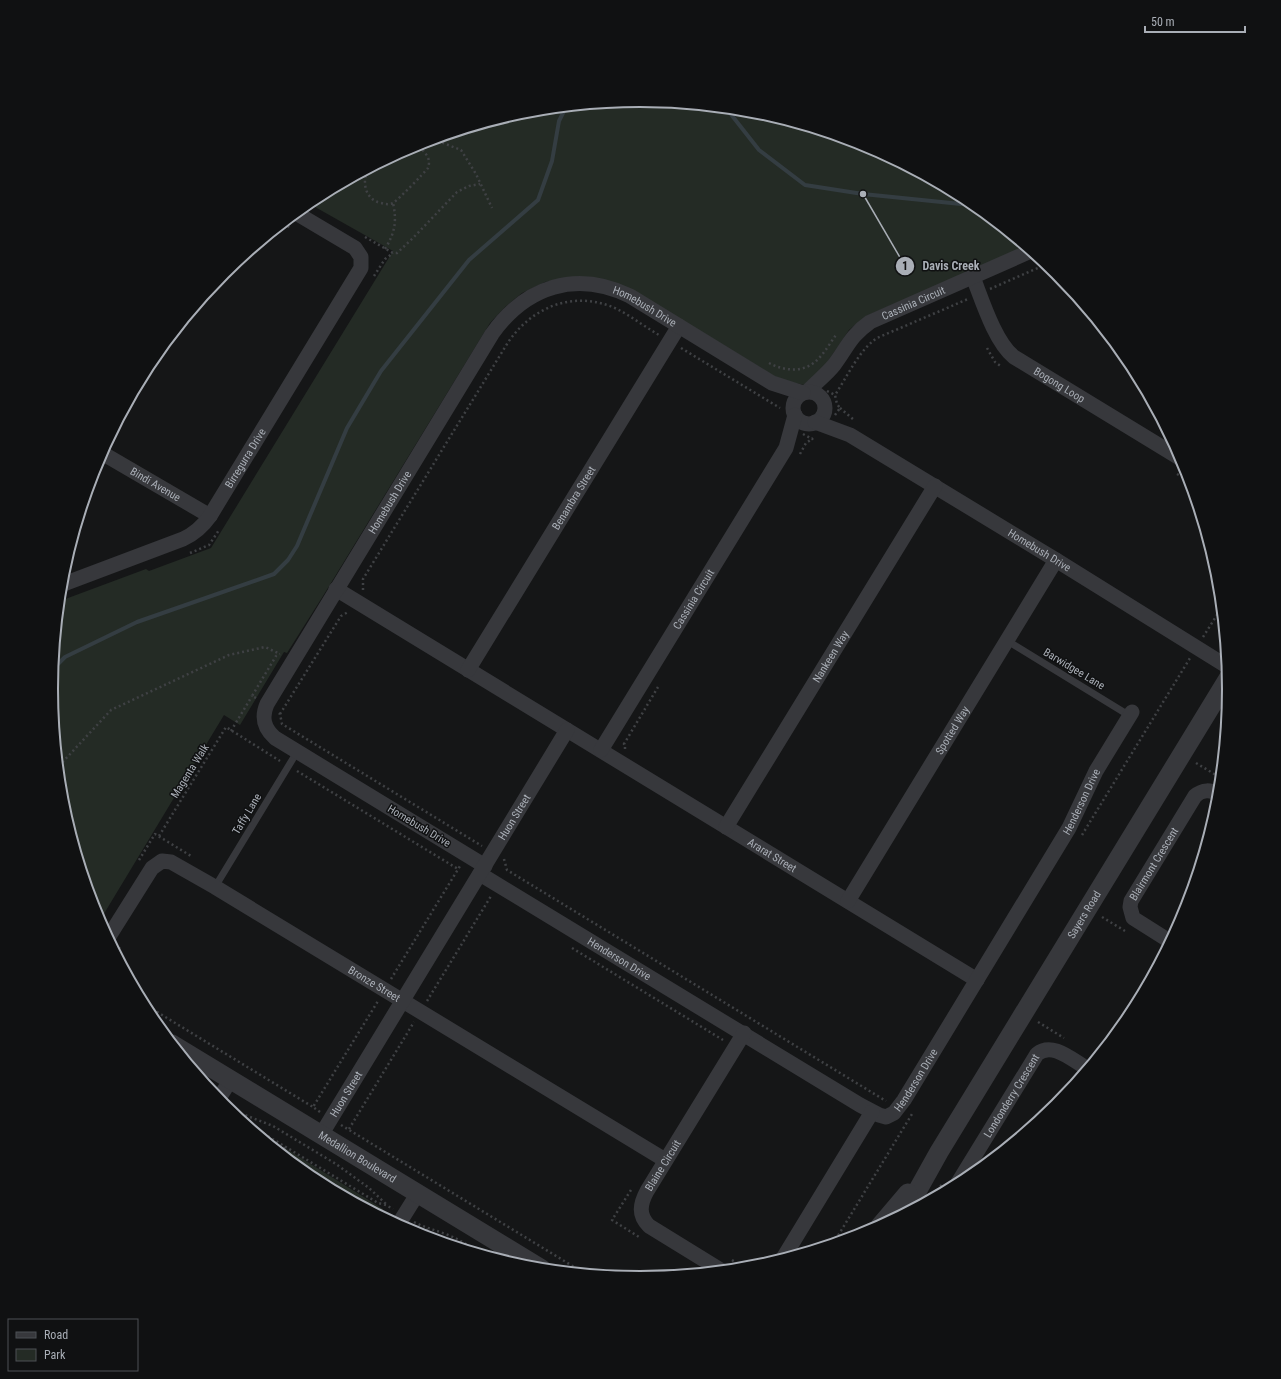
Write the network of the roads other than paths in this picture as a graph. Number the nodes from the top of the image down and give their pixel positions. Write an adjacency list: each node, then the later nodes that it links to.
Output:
1 (301, 217): 9 (street, Birregurra Drive)
2 (1026, 253): 3 (street, Cassinia Circuit)
3 (979, 274): 5 (street, Cassinia Circuit); 6 (street, Bogong Loop)
4 (679, 326): 5 (street, Homebush Drive); 12 (street, Homebush Drive); 15 (street, Benambra Street)
5 (810, 410): 8 (street, Homebush Drive); 19 (street, Cassinia Circuit)
6 (1173, 454)
7 (107, 456): 9 (street, Bindi Avenue)
8 (935, 486): 10 (street, Homebush Drive); 22 (street, Nankeen Way)
9 (210, 516): 11 (street, Birregurra Drive)
10 (1056, 560): 13 (street, Spotted Way); 14 (street, Homebush Drive)
11 (68, 582)
12 (336, 589): 15 (street); 20 (street, Homebush Drive)
13 (1006, 640): 17 (lane, Barwidgee Lane); 25 (street, Spotted Way)
14 (1222, 663)
15 (468, 670): 18 (street)
16 (1223, 687): 37 (street, Sayers Road)
17 (1131, 714): 28 (street, Henderson Drive)
18 (567, 730): 19 (street, Ararat Street); 23 (street, Huon Street)
19 (601, 750): 22 (street, Ararat Street)
20 (297, 752): 23 (street, Homebush Drive); 24 (lane, Taffy Lane)
21 (1214, 792): 26 (street, Blairmont Crescent)
22 (726, 827): 25 (street, Ararat Street)
23 (482, 870): 29 (street, Huon Street); 30 (street, Henderson Drive)
24 (215, 887): 27 (street, Bronze Street); 29 (street, Bronze Street)
25 (848, 901): 28 (street, Ararat Street)
26 (1167, 939)
27 (115, 940)
28 (977, 980): 35 (street, Henderson Drive)
29 (402, 1001): 36 (street, Huon Street); 38 (street, Bronze Street)
30 (744, 1033): 35 (street, Henderson Drive); 38 (street, Blaine Circuit)
31 (184, 1051): 33 (street, Medallion Boulevard)
32 (1084, 1067): 39 (street, Londonderry Crescent)
33 (231, 1079): 34 (street); 36 (street, Medallion Boulevard)
34 (222, 1094)
35 (872, 1112): 44 (street)
36 (321, 1135): 40 (street, Medallion Boulevard)
37 (939, 1152): 41 (street, Sayers Road); 42 (street, Sayers Road)
38 (665, 1160): 46 (street, Blaine Circuit)
39 (971, 1169)
40 (418, 1193): 43 (street); 45 (street, Medallion Boulevard)
41 (909, 1206)
42 (888, 1216)
43 (401, 1220)
44 (786, 1253)
45 (530, 1261)
46 (724, 1264)

